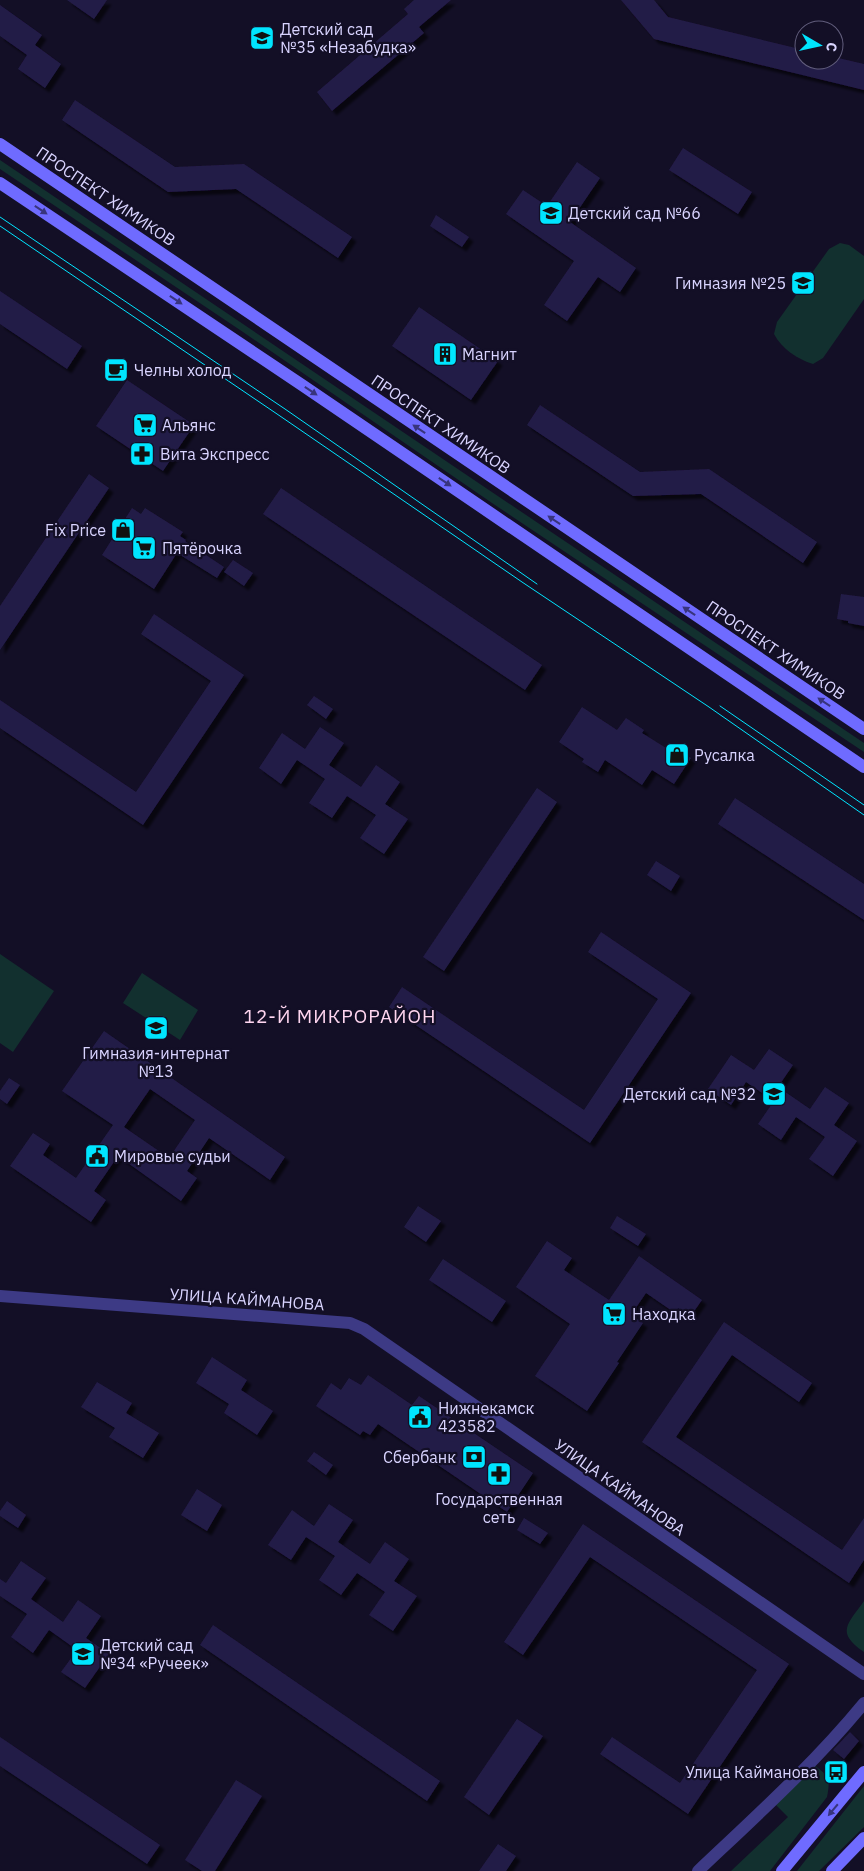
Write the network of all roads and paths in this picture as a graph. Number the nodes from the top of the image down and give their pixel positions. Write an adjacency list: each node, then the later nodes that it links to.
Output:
1 (0, 144): 3 (main road, ПРОСПЕКТ ХИМИКОВ, one-way to 1)
2 (0, 183): 4 (main road, one-way to 4)
3 (864, 729)
4 (864, 767)
5 (0, 1296): 6 (street, УЛИЦА КАЙМАНОВА)
6 (864, 1674)
7 (864, 1703): 10 (street)
8 (864, 1772): 11 (main road, one-way to 11)
9 (864, 1838): 12 (main road)
10 (698, 1871)
11 (782, 1871)
12 (832, 1871)

